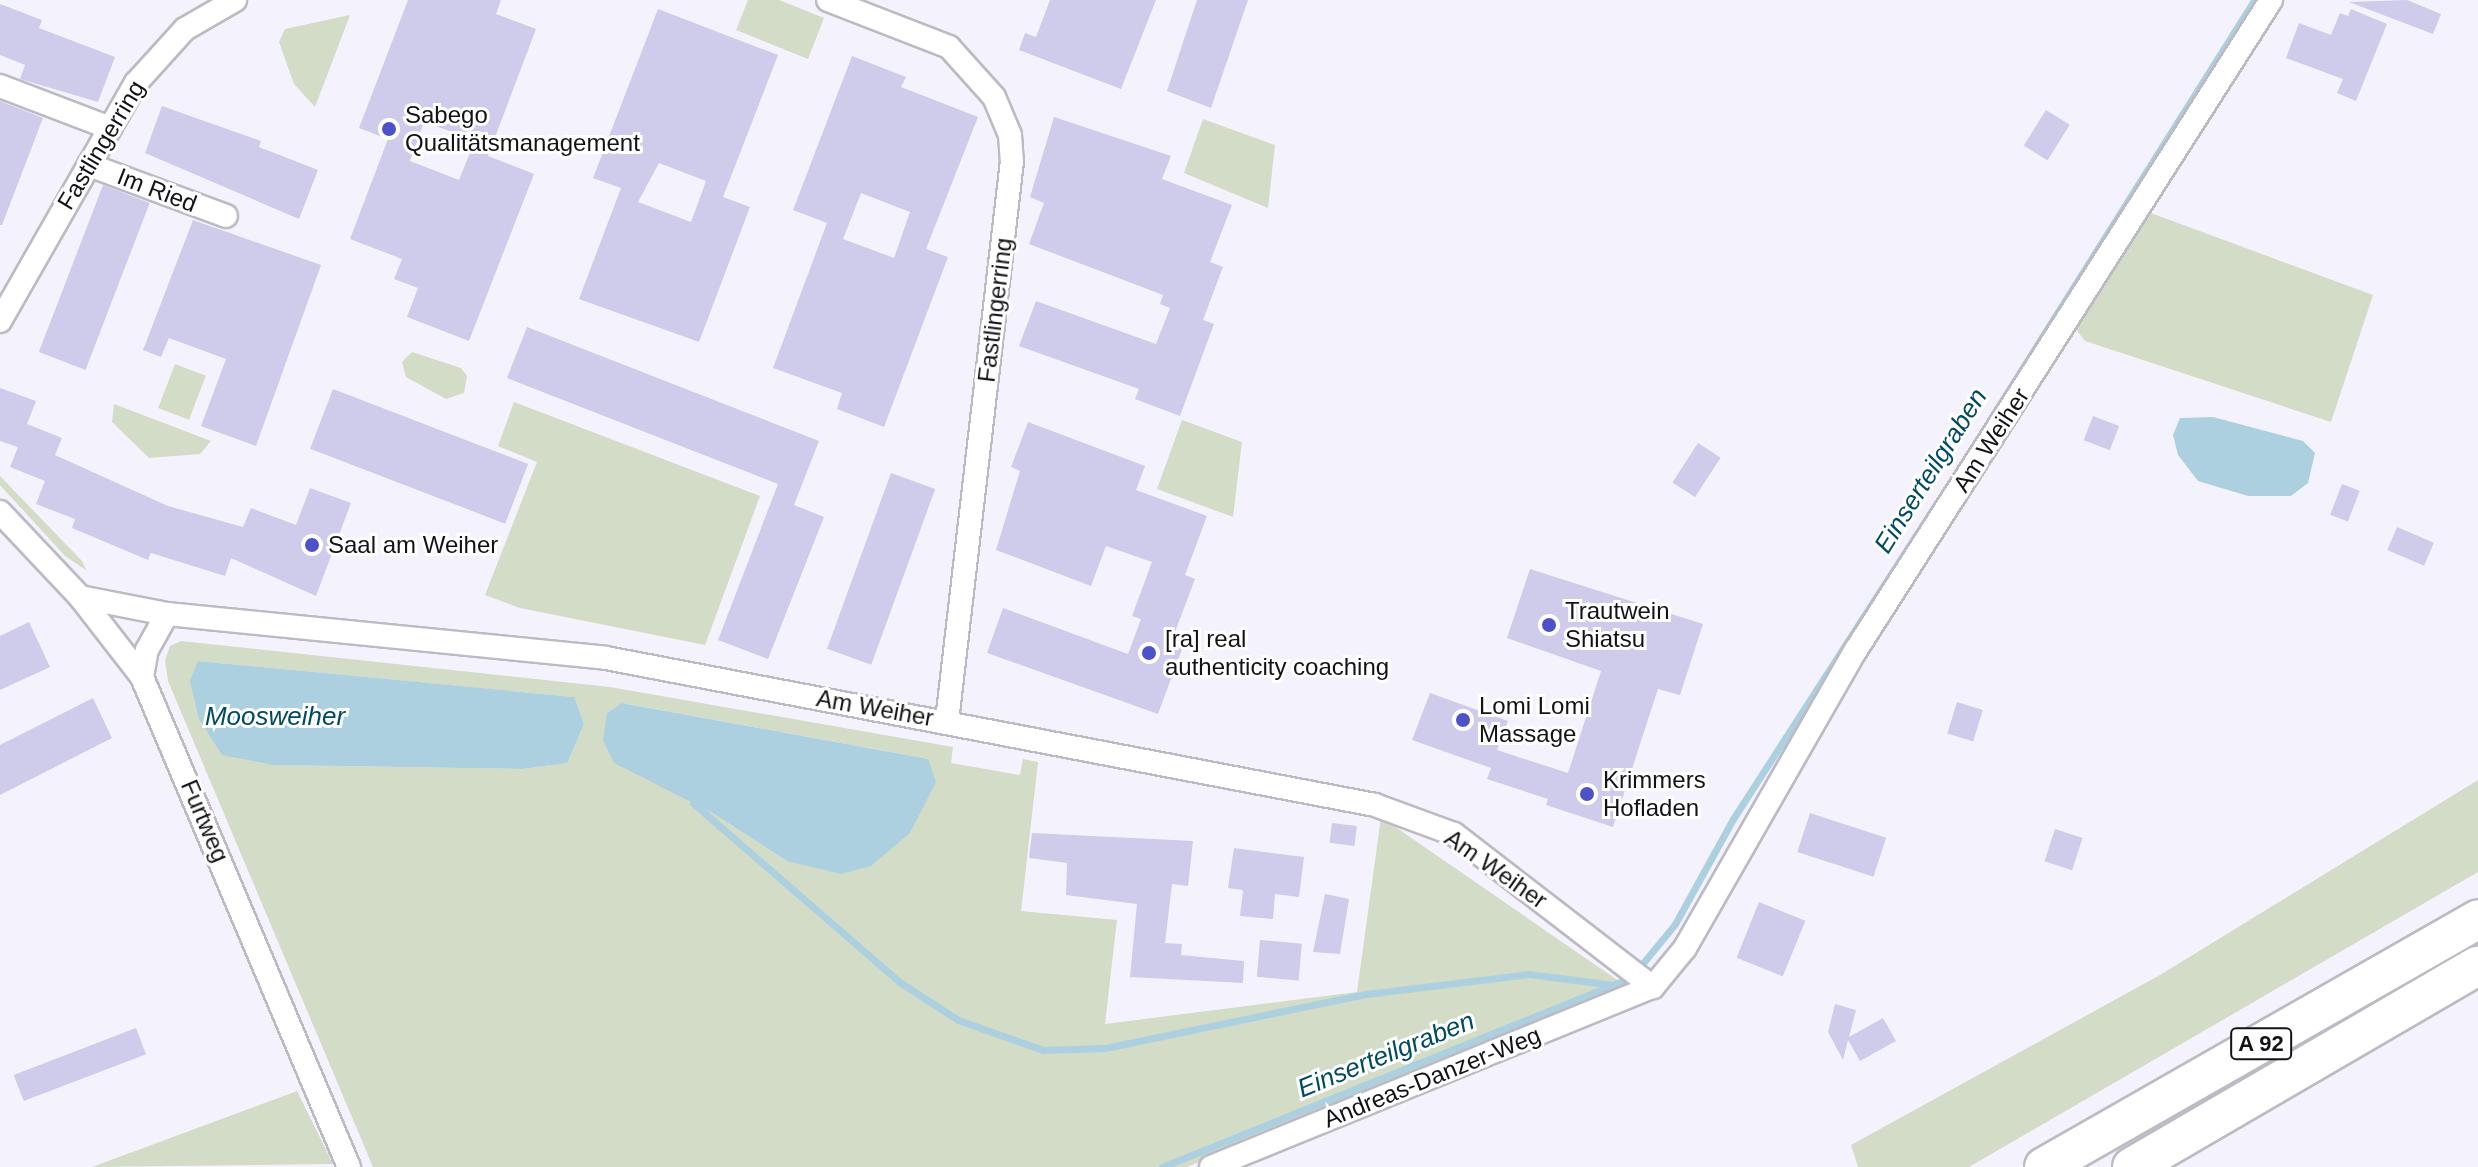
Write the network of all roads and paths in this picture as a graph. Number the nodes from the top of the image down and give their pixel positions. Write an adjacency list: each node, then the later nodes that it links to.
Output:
1 (235, 0): 5 (street, Fastlingerring)
2 (828, 0): 13 (street, Fastlingerring)
3 (2271, 0): 16 (street, Am Weiher)
4 (0, 86): 5 (street)
5 (110, 128): 6 (street, Fastlingerring)
6 (89, 165): 7 (street, Im Ried); 8 (street, Fastlingerring)
7 (226, 216)
8 (0, 321)
9 (5, 528): 10 (street, Furtweg)
10 (80, 597): 11 (street, Am Weiher); 12 (street, Furtweg)
11 (167, 614): 12 (street); 13 (street, Am Weiher)
12 (142, 677): 17 (street, Furtweg)
13 (947, 721): 16 (street, Am Weiher)
14 (2478, 919): 19 (highway, A 92)
15 (2478, 966): 20 (highway, A 92)
16 (1653, 987): 18 (street, Andreas-Danzer-Weg)
17 (349, 1167)
18 (1211, 1167)
19 (2044, 1167)
20 (2132, 1167)

